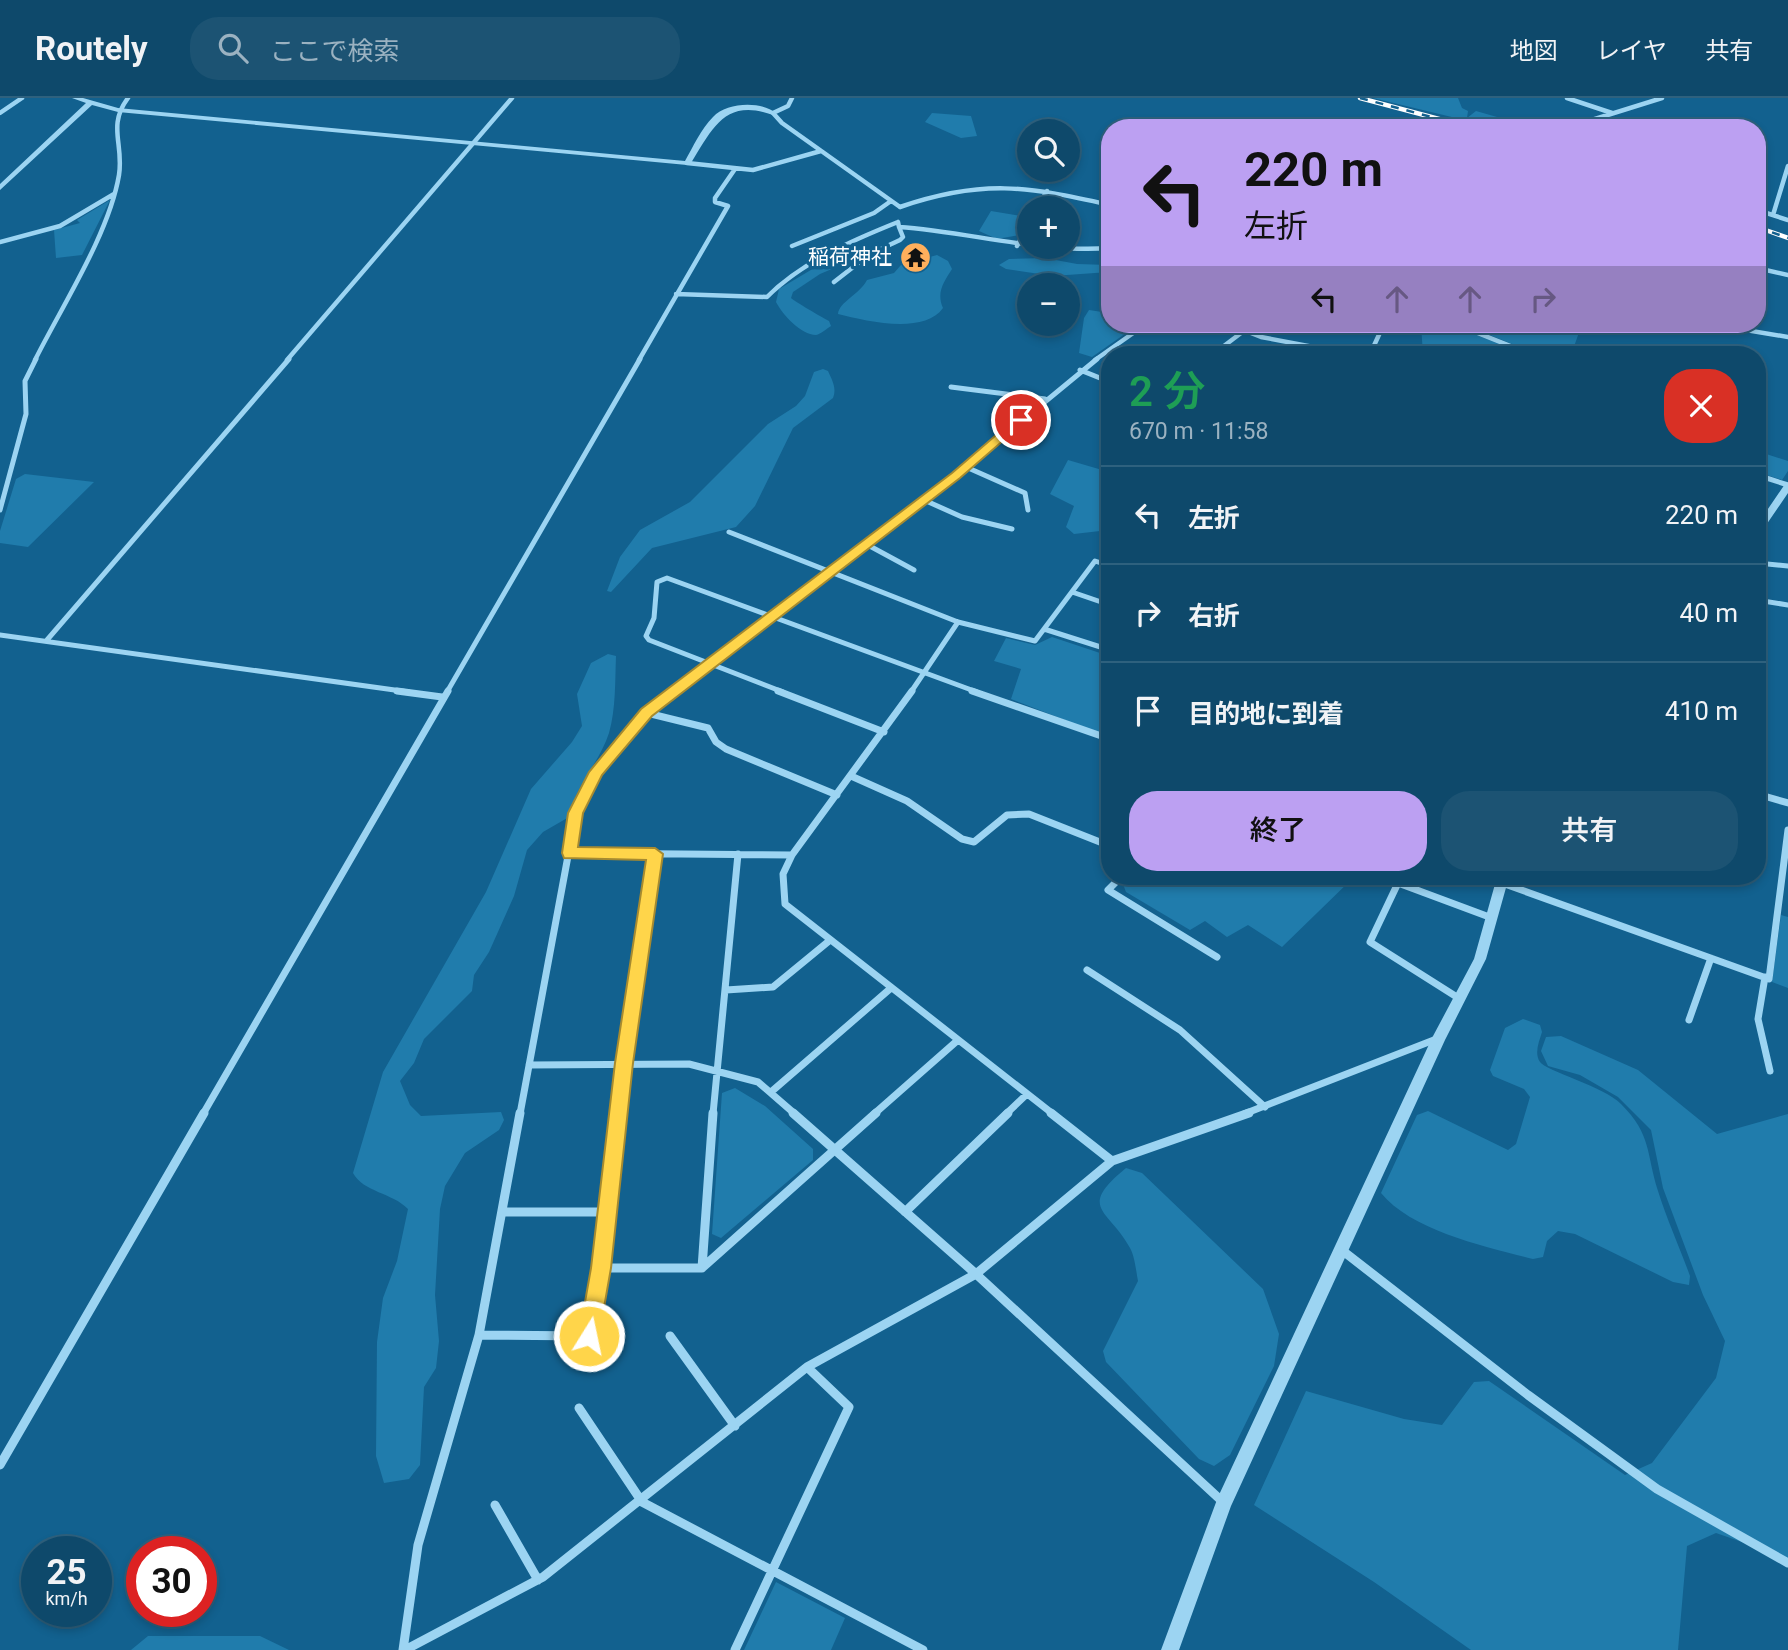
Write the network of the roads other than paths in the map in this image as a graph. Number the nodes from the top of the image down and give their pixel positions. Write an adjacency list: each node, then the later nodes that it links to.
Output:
1 (22, 98): 10 (street)
2 (75, 98): 8 (street)
3 (128, 98): 11 (street)
4 (512, 98): 16 (street)
5 (792, 98): 13 (street)
6 (1567, 98): 14 (street)
7 (1662, 98): 14 (street)
8 (93, 100): 11 (street); 21 (street)
9 (0, 105): 10 (street)
10 (10, 106): 12 (street)
11 (118, 110): 16 (street); 23 (street)
12 (0, 113)
13 (773, 113): 17 (street); 18 (street)
14 (1613, 113): 15 (street)
15 (1594, 119)
16 (472, 144): 18 (street); 80 (street)
17 (821, 151): 20 (street); 25 (street)
18 (687, 163): 20 (street)
19 (1788, 166): 29 (street)
20 (735, 169): 40 (street)
21 (0, 188)
22 (1046, 191): 24 (street); 26 (street); 27 (street)
23 (114, 194): 32 (street); 61 (street)
24 (1043, 196)
25 (891, 201): 27 (street); 33 (street)
26 (1101, 203)
27 (900, 207): 31 (street)
28 (1766, 213): 29 (street)
29 (1773, 215): 30 (street)
30 (1788, 220)
31 (899, 225): 34 (street); 39 (street); 40 (street)
32 (0, 242)
33 (792, 246)
34 (1017, 246)
35 (1101, 248): 36 (street)
36 (1080, 249)
37 (1766, 270): 38 (street)
38 (1788, 275)
39 (834, 282)
40 (676, 294): 84 (street)
41 (1766, 332): 46 (street)
42 (1133, 333): 47 (street)
43 (1241, 333): 48 (street)
44 (1252, 333): 49 (street)
45 (1478, 333): 50 (street)
46 (1788, 337)
47 (1114, 346)
48 (1225, 346)
49 (1310, 346)
50 (1510, 346)
51 (1101, 355): 52 (street)
52 (1080, 370): 53 (street); 55 (street)
53 (1101, 378)
54 (951, 387): 55 (street)
55 (1045, 399): 56 (street)
56 (966, 467): 59 (street); 62 (street)
57 (1766, 478): 58 (street)
58 (1788, 485): 60 (street)
59 (924, 500): 64 (street); 66 (street)
60 (1784, 500): 63 (street)
61 (0, 510)
62 (1028, 510)
63 (1766, 521)
64 (1012, 528)
65 (729, 532): 71 (street)
66 (866, 544): 70 (street); 71 (street)
67 (1101, 563): 72 (street)
68 (1766, 564): 69 (street)
69 (1788, 566)
70 (914, 570)
71 (830, 571): 76 (street); 77 (street)
72 (1072, 592): 74 (street); 78 (street)
73 (1766, 601): 75 (street)
74 (1101, 602)
75 (1788, 605)
76 (773, 616): 82 (street); 82 (street); 83 (street)
77 (958, 622): 78 (street); 83 (street)
78 (1044, 629): 81 (street)
79 (0, 635): 80 (street)
80 (47, 640): 84 (street)
81 (1101, 647)
82 (709, 664): 85 (street); 86 (street)
83 (924, 674): 86 (street); 87 (street)
84 (442, 697): 136 (street)
85 (646, 713): 89 (street); 94 (street)
86 (884, 732): 88 (street)
87 (1101, 735)
88 (851, 776): 89 (street); 93 (street)
89 (837, 795): 97 (street)
90 (1766, 797): 91 (street)
91 (1788, 803)
92 (1788, 830): 108 (street)
93 (1101, 842)
94 (570, 853): 95 (street); 116 (street)
95 (655, 854): 96 (street); 115 (street)
96 (738, 854): 97 (street); 110 (street)
97 (792, 855): 104 (street)
98 (1113, 885): 105 (street)
99 (1397, 885): 111 (street)
100 (1403, 885): 103 (street)
101 (1501, 885): 103 (street)
102 (1515, 885): 106 (street)
103 (1492, 918): 111 (street)
104 (829, 941): 109 (street); 110 (street)
105 (1217, 957)
106 (1711, 958): 108 (street); 112 (street)
107 (1087, 970): 121 (street)
108 (1765, 977): 118 (street)
109 (891, 989): 114 (street); 119 (street)
110 (726, 990): 117 (street)
111 (1460, 999): 113 (street)
112 (1689, 1020)
113 (1439, 1038): 121 (street); 127 (street)
114 (958, 1040): 120 (street); 122 (street)
115 (624, 1063): 116 (street); 117 (street); 125 (street)
116 (529, 1065): 124 (street)
117 (717, 1070): 119 (street); 129 (street)
118 (1770, 1071)
119 (771, 1093): 122 (street)
120 (1027, 1094): 123 (street); 126 (street)
121 (1265, 1107): 123 (street)
122 (836, 1152): 126 (street); 129 (street)
123 (1112, 1160): 130 (street)
124 (502, 1212): 125 (street); 131 (street)
125 (607, 1212): 128 (street)
126 (905, 1212): 130 (street)
127 (1343, 1251): 138 (street); 140 (street)
128 (601, 1268): 129 (street); 131 (street)
129 (702, 1268)
130 (976, 1274): 133 (street); 138 (street)
131 (479, 1335): 143 (street)
132 (670, 1336): 135 (street)
133 (807, 1367): 135 (street); 141 (street)
134 (579, 1408): 137 (street)
135 (735, 1426): 137 (street)
136 (0, 1465)
137 (642, 1502): 141 (street); 142 (street)
138 (1224, 1503): 146 (street)
139 (495, 1505): 142 (street)
140 (1788, 1563)
141 (773, 1570): 144 (street); 145 (street)
142 (538, 1580): 143 (street)
143 (404, 1650)
144 (735, 1650)
145 (923, 1650)
146 (1170, 1650)

